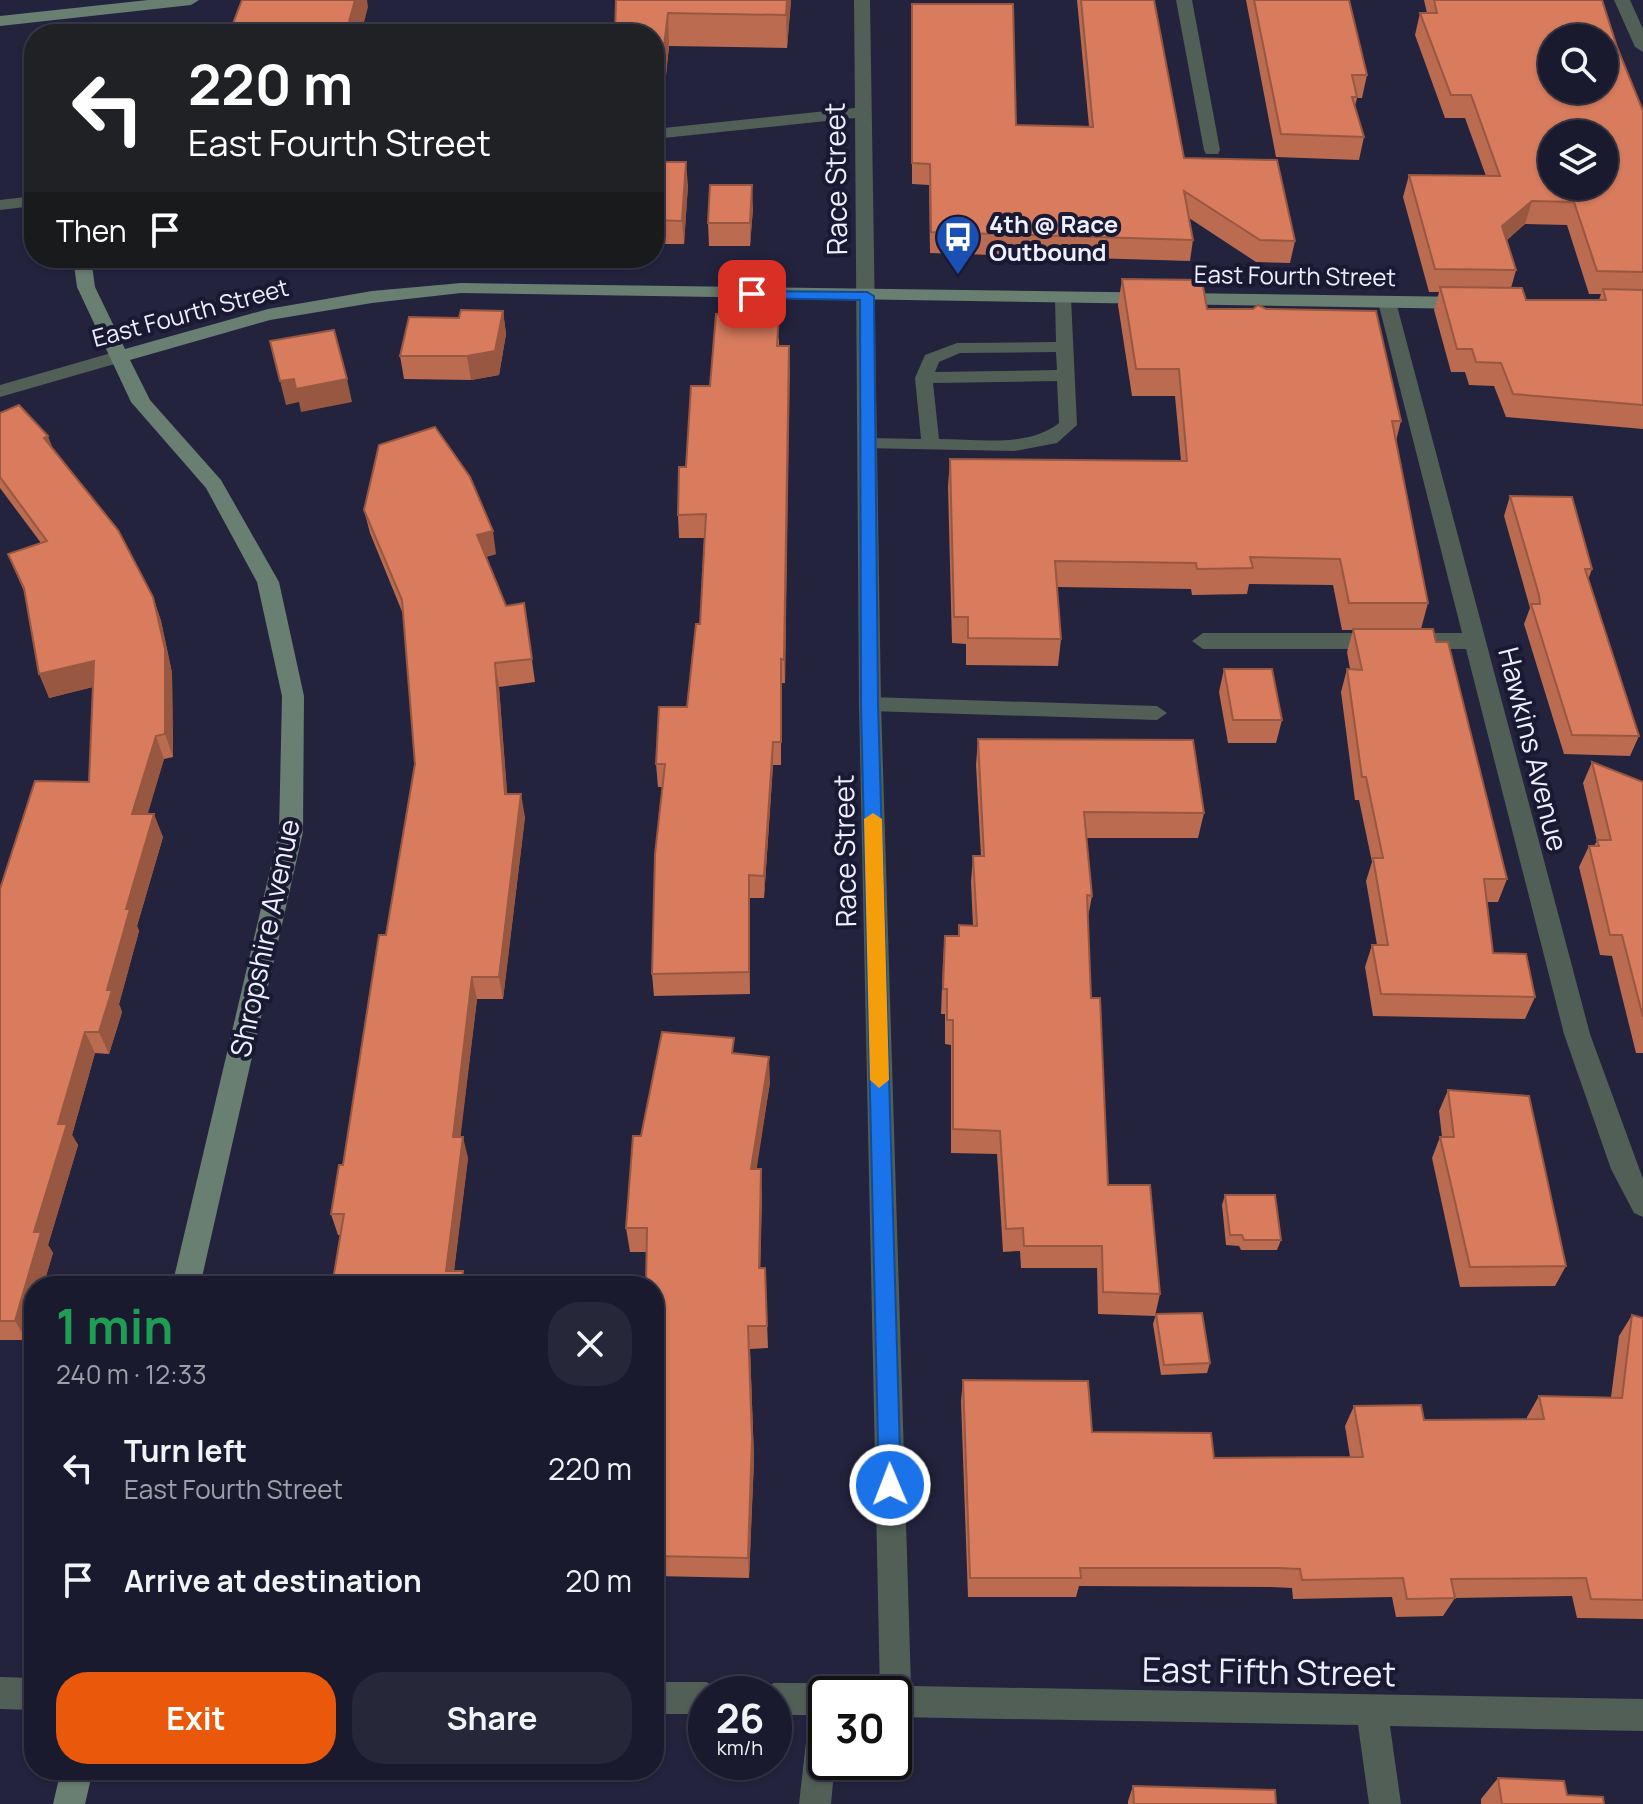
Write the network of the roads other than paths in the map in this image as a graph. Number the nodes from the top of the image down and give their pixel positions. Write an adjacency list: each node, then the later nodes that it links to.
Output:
1 (191, 0): 5 (street)
2 (862, 0): 8 (street, Race Street)
3 (1184, 0): 10 (street)
4 (1622, 0): 7 (street)
5 (104, 10): 6 (street)
6 (0, 21)
7 (1643, 47)
8 (864, 112): 9 (street); 14 (street, Race Street)
9 (664, 133)
10 (1212, 150)
11 (24, 202): 12 (street)
12 (0, 205)
13 (83, 268): 19 (street, Shropshire Avenue)
14 (867, 296): 15 (street, East Fourth Street); 19 (street, East Fourth Street); 23 (street, Race Street)
15 (1063, 298): 16 (street, East Fourth Street); 18 (lane)
16 (1387, 302): 17 (street, East Fourth Street); 26 (street, Hawkins Avenue)
17 (1491, 303)
18 (1065, 347): 20 (lane); 21 (lane)
19 (118, 357): 22 (street, East Fourth Street); 30 (street, Shropshire Avenue)
20 (1066, 375): 21 (lane); 24 (lane)
21 (924, 378): 24 (lane)
22 (0, 391)
23 (868, 444): 24 (lane); 27 (street, Race Street)
24 (931, 444)
25 (1203, 641): 26 (street)
26 (1476, 641): 29 (street, Hawkins Avenue)
27 (870, 704): 28 (lane); 31 (street, Race Street)
28 (1157, 713)
29 (1643, 1205)
30 (188, 1276)
31 (894, 1676)
32 (0, 1693): 33 (street)
33 (24, 1694)
34 (664, 1698): 35 (street)
35 (688, 1698)
36 (912, 1701): 37 (street, East Fifth Street)
37 (1372, 1712): 38 (street, East Fifth Street); 43 (street)
38 (1643, 1715)
39 (75, 1780): 41 (street)
40 (818, 1780): 42 (street)
41 (69, 1804)
42 (815, 1804)
43 (1385, 1804)

